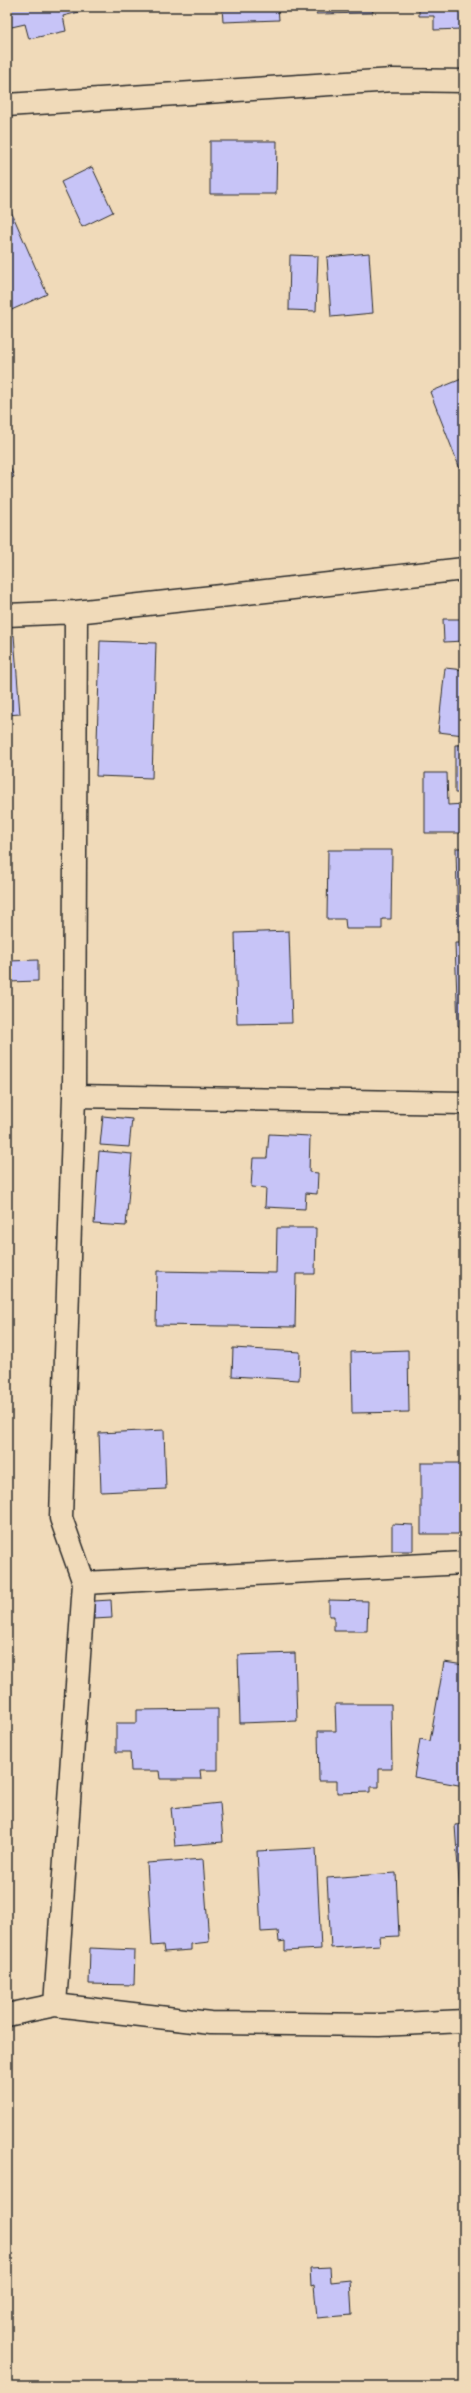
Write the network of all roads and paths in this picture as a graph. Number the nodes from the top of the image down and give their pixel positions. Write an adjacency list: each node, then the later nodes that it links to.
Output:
1 (464, 81): 2 (street)
2 (7, 105)
3 (464, 569): 4 (street)
4 (76, 612): 5 (street); 6 (street)
5 (7, 615)
6 (74, 1096): 7 (street); 9 (street)
7 (464, 1103)
8 (464, 1563): 9 (street)
9 (84, 1583): 10 (street)
10 (55, 2005): 11 (street); 12 (street)
11 (7, 2015)
12 (464, 2021)

